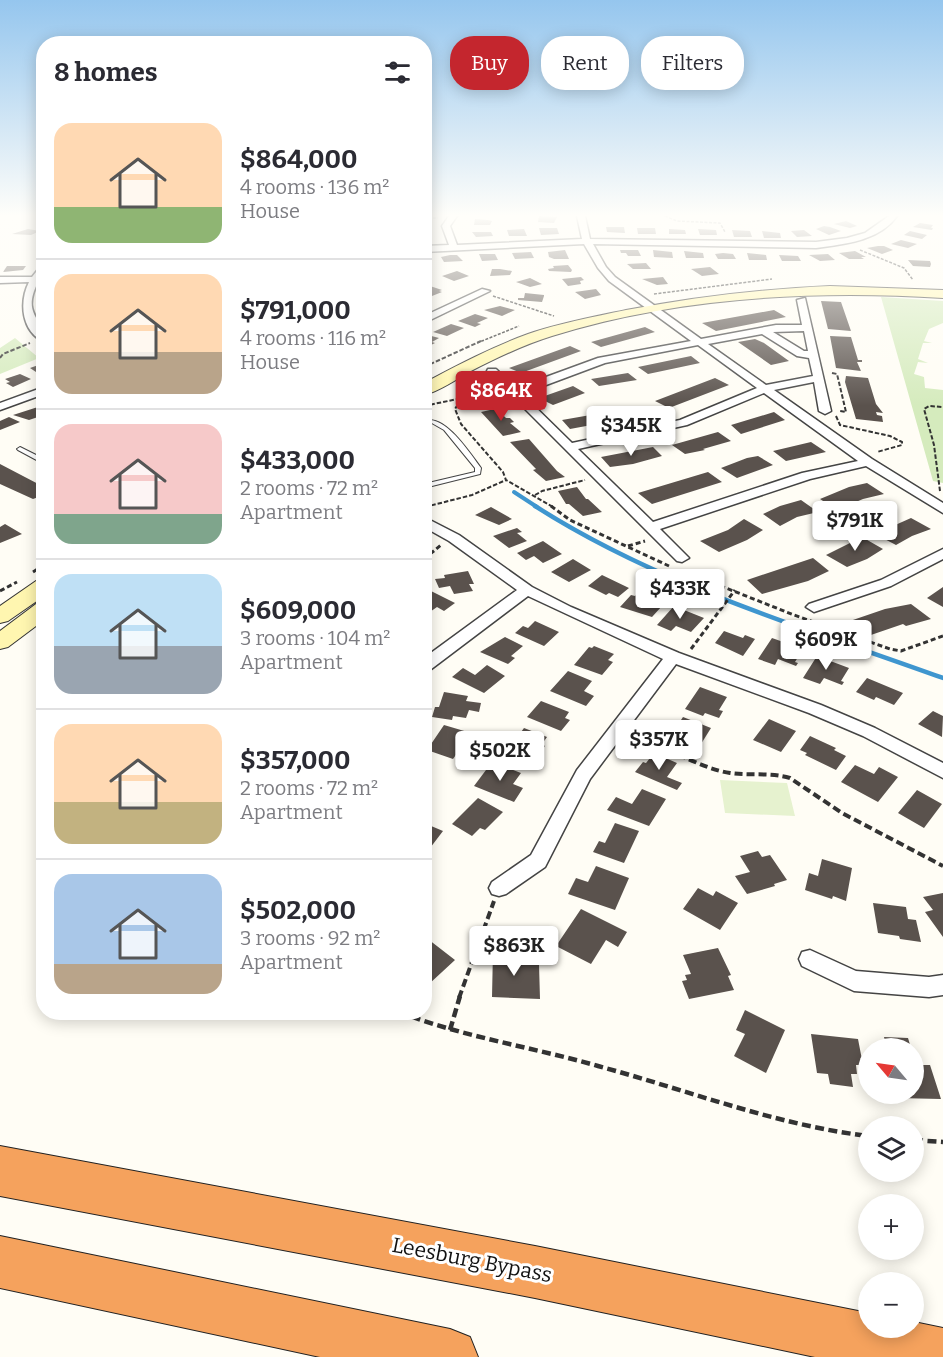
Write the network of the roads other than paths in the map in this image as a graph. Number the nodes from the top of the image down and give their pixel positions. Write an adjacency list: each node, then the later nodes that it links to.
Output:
1 (26, 279): 3 (street)
2 (615, 279): 9 (street)
3 (0, 280)
4 (36, 282): 13 (street)
5 (943, 288): 9 (main road)
6 (485, 291): 10 (street)
7 (943, 294): 9 (main road)
8 (802, 300): 11 (street)
9 (648, 305): 14 (street); 16 (main road); 19 (main road)
10 (432, 316)
11 (808, 328): 12 (street); 15 (street)
12 (763, 330): 14 (street); 15 (street)
13 (36, 334)
14 (699, 342): 20 (street); 21 (street)
15 (814, 356): 18 (street)
16 (432, 371)
17 (492, 371): 21 (street)
18 (819, 378): 20 (street); 24 (street)
19 (432, 386)
20 (766, 388): 26 (street); 29 (street)
21 (512, 390): 26 (street)
22 (36, 393): 23 (street)
23 (0, 407)
24 (830, 411)
25 (432, 421): 30 (lane)
26 (571, 447): 33 (street)
27 (20, 448): 28 (lane)
28 (36, 457)
29 (864, 458): 31 (street); 33 (street)
30 (432, 484)
31 (938, 507)
32 (432, 515): 36 (street)
33 (651, 527): 35 (street)
34 (943, 553): 38 (street)
35 (682, 558)
36 (527, 590): 42 (street); 43 (street)
37 (36, 591): 40 (main road)
38 (814, 607)
39 (36, 615): 41 (main road)
40 (0, 616)
41 (0, 642)
42 (677, 658): 44 (street); 45 (street)
43 (432, 660)
44 (943, 771)
45 (499, 888)
46 (810, 959): 47 (street)
47 (943, 985)
48 (0, 1171): 50 (highway, Leesburg Bypass)
49 (0, 1262): 51 (highway)
50 (943, 1356)
51 (450, 1357)

